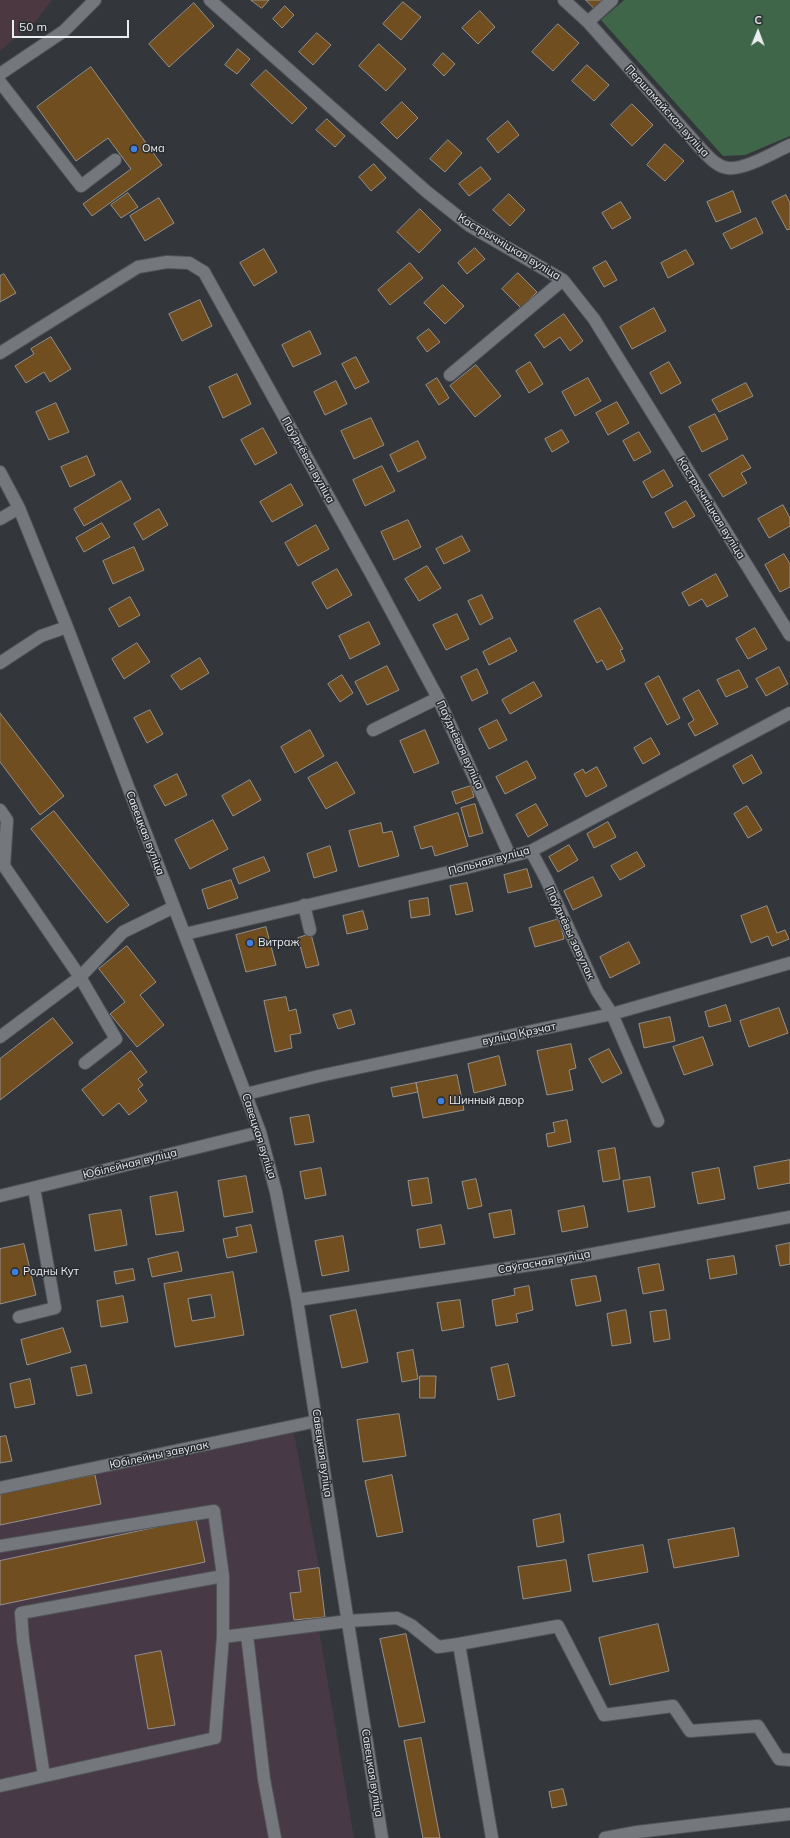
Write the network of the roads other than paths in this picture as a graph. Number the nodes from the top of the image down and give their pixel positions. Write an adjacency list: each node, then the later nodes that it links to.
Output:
1 (95, 0): 6 (street)
2 (210, 0): 10 (street, Кастрычніцкая вуліца)
3 (564, 0): 5 (street, Першамайская вуліца)
4 (612, 0): 5 (street)
5 (588, 22): 8 (street, Першамайская вуліца)
6 (0, 74)
7 (0, 82): 9 (street)
8 (790, 145)
9 (115, 160)
10 (563, 280): 12 (street); 17 (street, Кастрычніцкая вуліца)
11 (0, 353): 19 (street, Паўднёвая вуліца)
12 (450, 375)
13 (0, 472): 14 (street, Савецкая вуліца)
14 (19, 508): 15 (street); 16 (street, Савецкая вуліца)
15 (0, 519)
16 (67, 627): 18 (street); 26 (street, Савецкая вуліца)
17 (790, 635)
18 (0, 663)
19 (438, 698): 21 (street); 24 (street, Паўднёвая вуліца)
20 (790, 713): 23 (street, Польная вуліца)
21 (373, 730)
22 (0, 810): 30 (street)
23 (531, 851): 24 (street, Польная вуліца); 31 (street, Паўднёвы завулак)
24 (510, 856): 25 (street, Польная вуліца)
25 (304, 905): 27 (street); 28 (street, Польная вуліца)
26 (174, 907): 28 (street, Савецкая вуліца); 30 (street)
27 (310, 930)
28 (185, 934): 34 (street, Савецкая вуліца)
29 (790, 963): 31 (street, вуліца Крэчат)
30 (80, 977): 32 (street); 33 (street)
31 (612, 1014): 34 (street, вуліца Крэчат); 35 (street, Паўднёвы завулак)
32 (0, 1038)
33 (85, 1063)
34 (246, 1094): 36 (street, Савецкая вуліца)
35 (658, 1121)
36 (260, 1132): 37 (street, Юбілейная вуліца); 40 (street, Савецкая вуліца)
37 (34, 1188): 38 (street, Юбілейная вуліца); 41 (street)
38 (0, 1196)
39 (790, 1217): 40 (street, Саўгасная вуліца)
40 (298, 1300): 42 (street, Савецкая вуліца)
41 (19, 1317)
42 (317, 1421): 43 (street, Юбілейны завулак); 46 (street, Савецкая вуліца)
43 (0, 1488)
44 (0, 1546): 45 (street)
45 (223, 1576): 48 (street); 51 (street)
46 (348, 1621): 47 (street); 49 (street); 55 (street, Савецкая вуліца)
47 (248, 1635): 48 (street); 54 (street)
48 (223, 1637): 51 (street)
49 (459, 1644): 50 (street); 56 (street)
50 (790, 1760)
51 (44, 1776): 52 (street)
52 (0, 1786)
53 (790, 1814): 57 (street)
54 (275, 1838)
55 (382, 1838)
56 (492, 1838)
57 (605, 1838)

